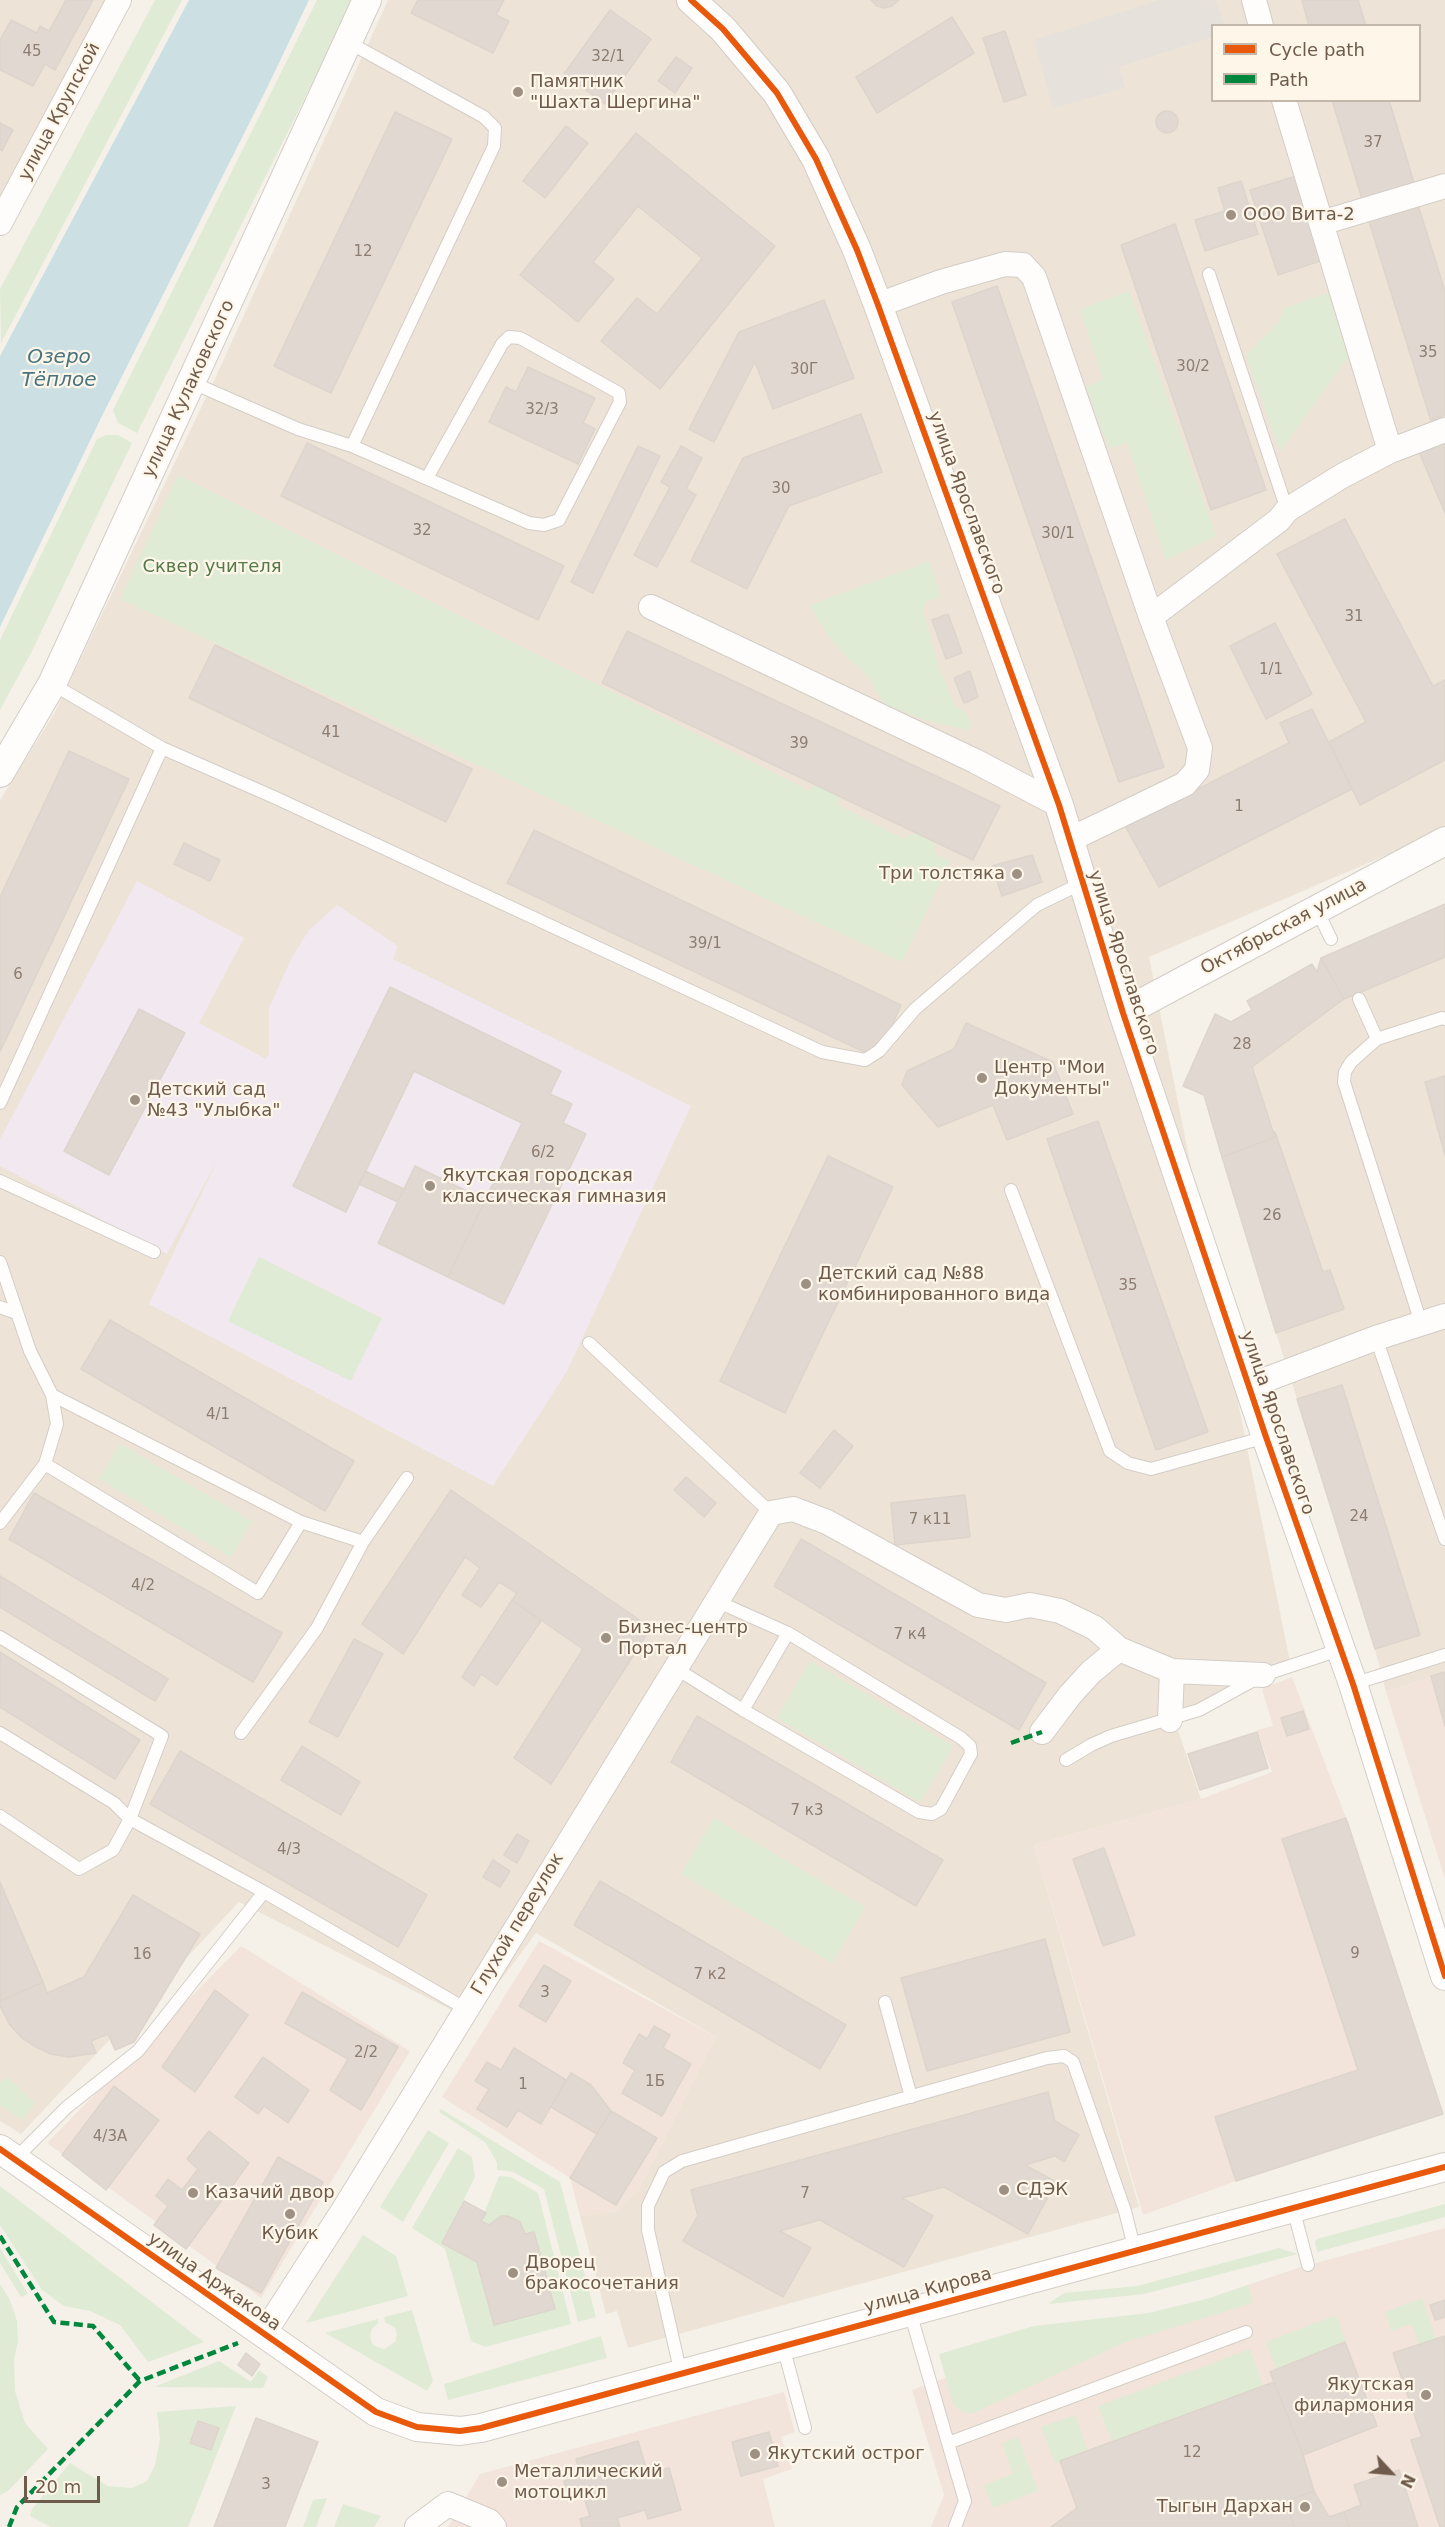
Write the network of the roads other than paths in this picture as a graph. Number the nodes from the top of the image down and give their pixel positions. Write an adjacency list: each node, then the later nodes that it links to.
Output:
1 (119, 0): 9 (street, улица Крупской)
2 (367, 0): 6 (street, улица Кулаковского)
3 (691, 0): 12 (street, улица Ярославского)
4 (1254, 0): 5 (street)
5 (1260, 24)
6 (348, 42): 13 (street, улица Кулаковского); 15 (lane)
7 (1285, 102): 10 (street)
8 (1445, 186): 10 (street)
9 (0, 223)
10 (1321, 223): 16 (street)
11 (1209, 274): 18 (lane)
12 (879, 305): 20 (street); 24 (street, улица Ярославского)
13 (193, 383): 15 (lane); 21 (street, улица Кулаковского)
14 (1445, 430): 16 (street)
15 (352, 446): 17 (lane)
16 (1390, 451): 18 (street)
17 (428, 478): 17 (lane)
18 (1287, 510): 20 (street)
19 (651, 607): 24 (street)
20 (1151, 618): 25 (street)
21 (52, 684): 22 (lane); 23 (street, улица Кулаковского)
22 (162, 748): 27 (lane); 34 (lane)
23 (0, 773)
24 (1059, 805): 25 (street, улица Ярославского)
25 (1069, 840): 27 (street, улица Ярославского)
26 (1445, 841): 28 (street, Октябрьская улица)
27 (1082, 883): 31 (street, улица Ярославского)
28 (1317, 910): 29 (lane); 31 (street, Октябрьская улица)
29 (1331, 939)
30 (1359, 999): 33 (lane)
31 (1123, 1013): 45 (street, улица Ярославского)
32 (1445, 1019): 33 (lane)
33 (1377, 1039): 42 (lane)
34 (0, 1103)
35 (0, 1181): 37 (lane)
36 (1011, 1190): 47 (lane)
37 (154, 1252)
38 (0, 1262): 40 (lane)
39 (0, 1307): 40 (lane)
40 (16, 1313): 46 (lane)
41 (1445, 1316): 42 (street)
42 (1421, 1323): 43 (street)
43 (1376, 1338): 45 (street); 53 (lane)
44 (589, 1342): 50 (lane)
45 (1248, 1386): 47 (street, улица Ярославского)
46 (52, 1395): 48 (lane); 51 (lane)
47 (1266, 1437): 59 (street, улица Ярославского)
48 (45, 1464): 51 (lane); 52 (lane)
49 (407, 1478): 54 (lane)
50 (771, 1513): 55 (street, Глухой переулок); 58 (street)
51 (301, 1522): 54 (lane)
52 (0, 1523)
53 (1445, 1539)
54 (363, 1542): 69 (lane)
55 (716, 1601): 56 (lane); 61 (street, Глухой переулок)
56 (788, 1633): 65 (lane); 65 (lane)
57 (0, 1637): 72 (lane)
58 (1119, 1649): 62 (street); 67 (street)
59 (1339, 1650): 63 (lane); 64 (street, улица Ярославского)
60 (1445, 1655): 64 (lane)
61 (675, 1668): 65 (lane); 76 (street, Глухой переулок)
62 (1172, 1671): 63 (street); 66 (street)
63 (1263, 1675): 66 (lane)
64 (1353, 1684): 74 (street, улица Ярославского)
65 (742, 1710)
66 (1170, 1720): 70 (lane)
67 (1042, 1732)
68 (0, 1733): 72 (lane)
69 (241, 1733)
70 (1066, 1760)
71 (0, 1815): 72 (lane)
72 (130, 1819): 73 (lane)
73 (264, 1892): 76 (lane); 78 (lane)
74 (1445, 1976)
75 (885, 2002): 77 (lane)
76 (466, 2009): 85 (street, Глухой переулок)
77 (911, 2097): 81 (lane); 87 (lane)
78 (7, 2154): 85 (street, улица Аржакова)
79 (1445, 2167): 80 (street, улица Кирова)
80 (1293, 2208): 81 (street, улица Кирова); 82 (lane)
81 (1135, 2251): 83 (street, улица Кирова)
82 (1308, 2265)
83 (910, 2312): 86 (street, улица Кирова); 90 (lane)
84 (1246, 2332): 90 (lane)
85 (263, 2335): 88 (street, улица Аржакова)
86 (783, 2346): 87 (street, улица Кирова); 89 (lane)
87 (681, 2374): 88 (street, улица Кирова)
88 (417, 2427)
89 (805, 2428)
90 (948, 2443): 93 (lane)
91 (417, 2527): 92 (street)
92 (494, 2527)
93 (955, 2527)

